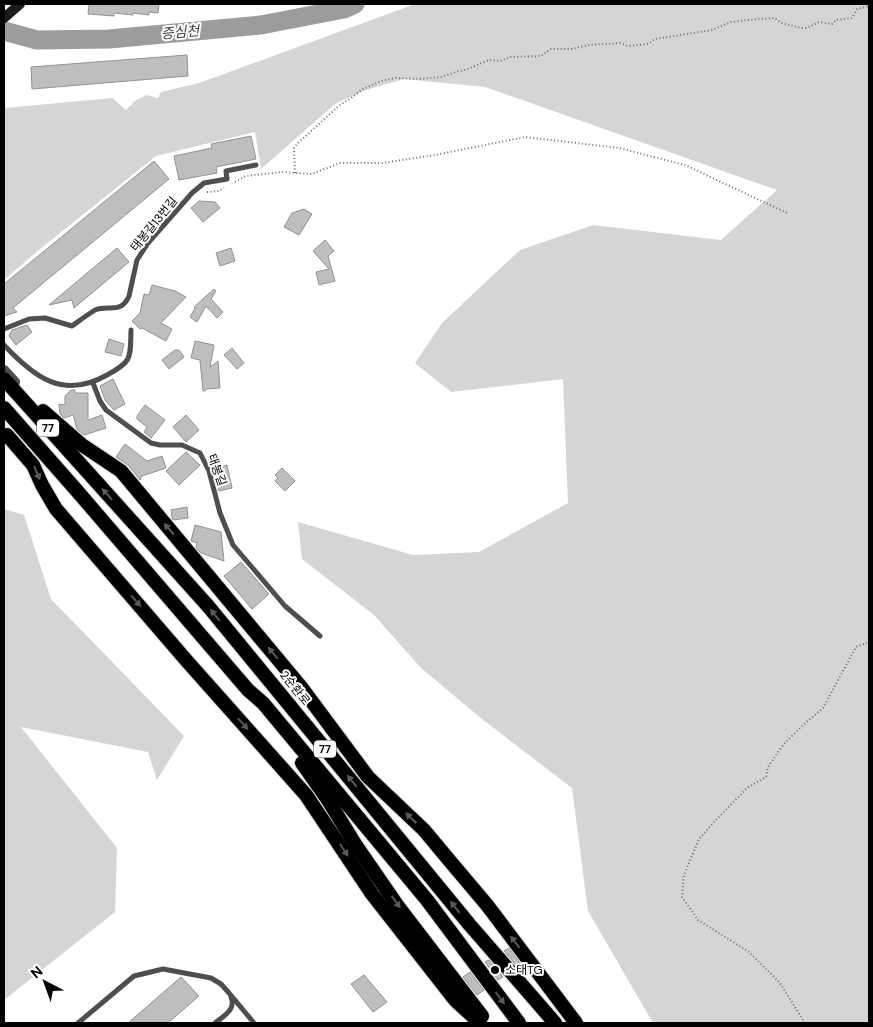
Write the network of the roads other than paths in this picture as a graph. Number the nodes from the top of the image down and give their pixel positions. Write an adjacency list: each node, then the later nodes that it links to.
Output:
1 (20, 4): 2 (main road)
2 (4, 18)
3 (256, 165): 4 (lane, 태봉길13번길)
4 (4, 329)
5 (131, 330): 9 (lane)
6 (4, 345): 9 (lane)
7 (4, 370): 10 (street)
8 (4, 379): 22 (highway, 2순환로 / 77, one-way to 8)
9 (93, 383): 13 (lane, 태봉길)
10 (38, 407): 23 (highway, one-way to 10)
11 (4, 408): 14 (highway, 77)
12 (5, 433): 19 (highway, one-way to 19)
13 (320, 636)
14 (248, 690): 20 (highway, 77, one-way to 20); 21 (highway, 77, one-way to 21)
15 (229, 993): 16 (lane); 17 (lane); 18 (lane)
16 (78, 1023)
17 (215, 1023)
18 (254, 1023)
19 (480, 1023)
20 (488, 1023)
21 (519, 1023)
22 (555, 1023)
23 (576, 1023)

